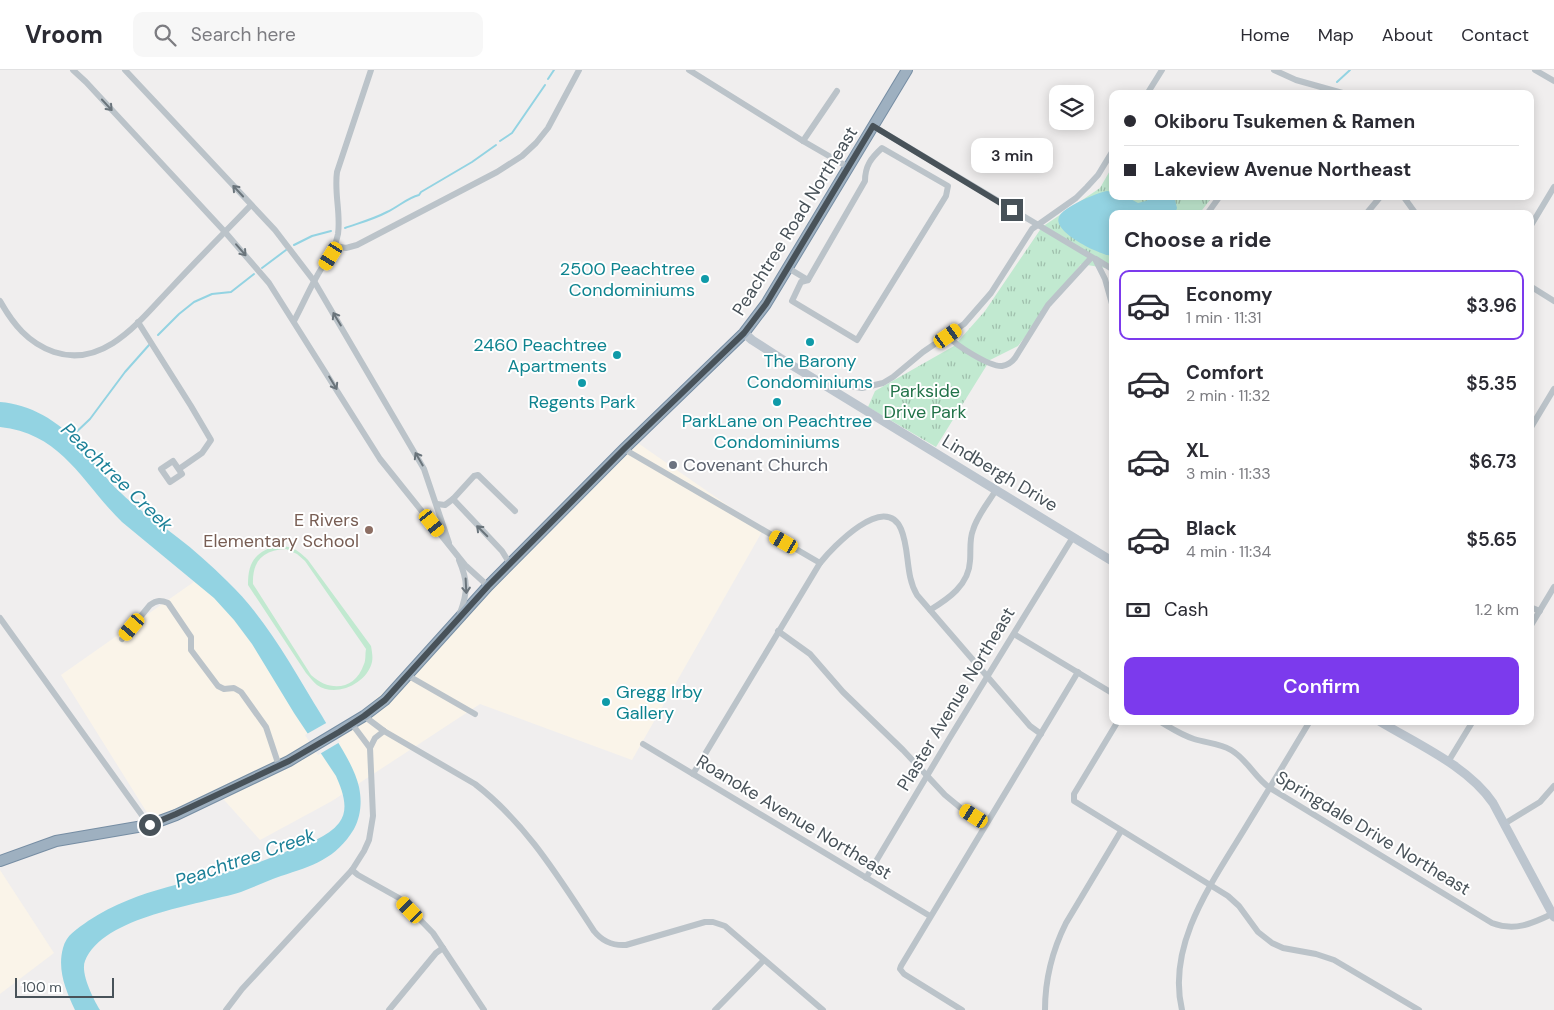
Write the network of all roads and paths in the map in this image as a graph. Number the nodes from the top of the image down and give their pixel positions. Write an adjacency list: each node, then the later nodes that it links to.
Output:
1 (73, 70): 28 (street, one-way to 28)
2 (125, 70): 24 (street, one-way to 2)
3 (371, 70): 29 (street)
4 (579, 70): 29 (street)
5 (689, 70): 15 (street)
6 (907, 70): 14 (highway, Peachtree Road Northeast)
7 (1162, 70): 11 (street)
8 (1274, 70): 12 (street)
9 (1535, 70): 10 (street)
10 (1554, 81)
11 (1150, 90)
12 (1332, 90)
13 (837, 91): 15 (street)
14 (873, 126): 17 (street); 18 (highway, Peachtree Road Northeast)
15 (803, 141): 18 (street)
16 (1109, 157): 27 (street)
17 (934, 163): 19 (street); 20 (street)
18 (848, 167): 32 (highway, Peachtree Road Northeast)
19 (947, 170): 21 (street); 27 (street)
20 (925, 173): 21 (street); 33 (street)
21 (939, 181): 33 (street)
22 (1554, 187): 26 (street)
23 (1378, 200): 25 (street)
24 (251, 205): 28 (street); 34 (street)
25 (1369, 210)
26 (1534, 220)
27 (1037, 225): 30 (street); 42 (street)
28 (225, 232): 39 (street, one-way to 39); 40 (street)
29 (335, 246): 34 (street)
30 (1093, 258): 31 (street); 36 (street); 42 (street)
31 (1109, 267)
32 (788, 268): 33 (street); 41 (highway, Peachtree Road Northeast)
33 (808, 280)
34 (314, 281): 39 (street); 50 (street, one-way to 34)
35 (1534, 288): 38 (street)
36 (1109, 292)
37 (0, 301): 40 (street)
38 (1554, 301)
39 (294, 321): 53 (street, one-way to 53)
40 (138, 322): 47 (street)
41 (744, 333): 43 (main road, Lindbergh Drive); 46 (highway, Peachtree Road Northeast)
42 (948, 336): 43 (street)
43 (829, 387): 48 (main road, Lindbergh Drive)
44 (1554, 389): 45 (street)
45 (1534, 422)
46 (624, 449): 56 (street); 57 (highway, Peachtree Road Northeast)
47 (179, 469)
48 (996, 490): 52 (main road, Lindbergh Drive); 61 (street)
49 (453, 499): 50 (street); 51 (street); 57 (street, one-way to 49)
50 (437, 504): 53 (street)
51 (515, 511)
52 (1073, 537): 55 (main road, Lindbergh Drive); 67 (street, Plaster Avenue Northeast)
53 (450, 547): 54 (street)
54 (457, 554): 58 (street); 64 (street, one-way to 64)
55 (1109, 559)
56 (820, 562): 61 (street); 66 (street)
57 (510, 564): 58 (highway, Peachtree Road Northeast)
58 (488, 586): 64 (highway, Peachtree Road Northeast)
59 (1554, 587): 62 (street)
60 (1534, 609): 62 (street)
61 (930, 610): 71 (street)
62 (1540, 611): 65 (street)
63 (0, 618): 93 (street)
64 (458, 619): 70 (highway, Peachtree Road Northeast)
65 (1534, 621)
66 (778, 631): 87 (street); 88 (street)
67 (1014, 634): 69 (street); 71 (street, Plaster Avenue Northeast)
68 (122, 639): 86 (street)
69 (1078, 672): 72 (street); 82 (street)
70 (407, 675): 73 (street); 74 (highway, Peachtree Road Northeast)
71 (988, 677): 82 (street); 88 (street, Plaster Avenue Northeast)
72 (1109, 691)
73 (475, 714)
74 (364, 716): 75 (highway, Peachtree Road Northeast); 81 (street)
75 (352, 724): 84 (street); 86 (highway, Peachtree Road Northeast)
76 (1116, 725): 94 (street)
77 (1166, 725): 90 (street, Springdale Drive Northeast)
78 (1308, 725): 90 (street)
79 (1385, 725): 85 (main road)
80 (1471, 725): 85 (street)
81 (384, 731): 84 (street); 102 (street)
82 (1041, 734): 91 (street)
83 (643, 744): 87 (street, Roanoke Avenue Northeast)
84 (370, 748): 96 (street)
85 (1448, 762): 92 (main road)
86 (278, 766): 93 (highway, Peachtree Road Northeast)
87 (693, 774): 97 (street, Roanoke Avenue Northeast)
88 (927, 776): 91 (street); 97 (street, Plaster Avenue Northeast)
89 (1554, 786): 92 (street)
90 (1270, 788): 98 (street); 99 (street, Springdale Drive Northeast)
91 (986, 824): 100 (street)
92 (1504, 824): 99 (main road)
93 (150, 825): 95 (highway, Peachtree Road Northeast)
94 (1121, 831): 98 (street); 109 (street)
95 (0, 861)
96 (352, 870): 101 (street); 103 (street)
97 (866, 878): 100 (street, Roanoke Avenue Northeast)
98 (1211, 886): 110 (street); 111 (street)
99 (1554, 914)
100 (930, 916): 108 (street)
101 (443, 948): 104 (street); 105 (street)
102 (764, 960): 106 (street); 107 (street)
103 (226, 1010)
104 (389, 1010)
105 (484, 1010)
106 (715, 1010)
107 (823, 1010)
108 (962, 1010)
109 (1045, 1010)
110 (1182, 1010)
111 (1419, 1010)

